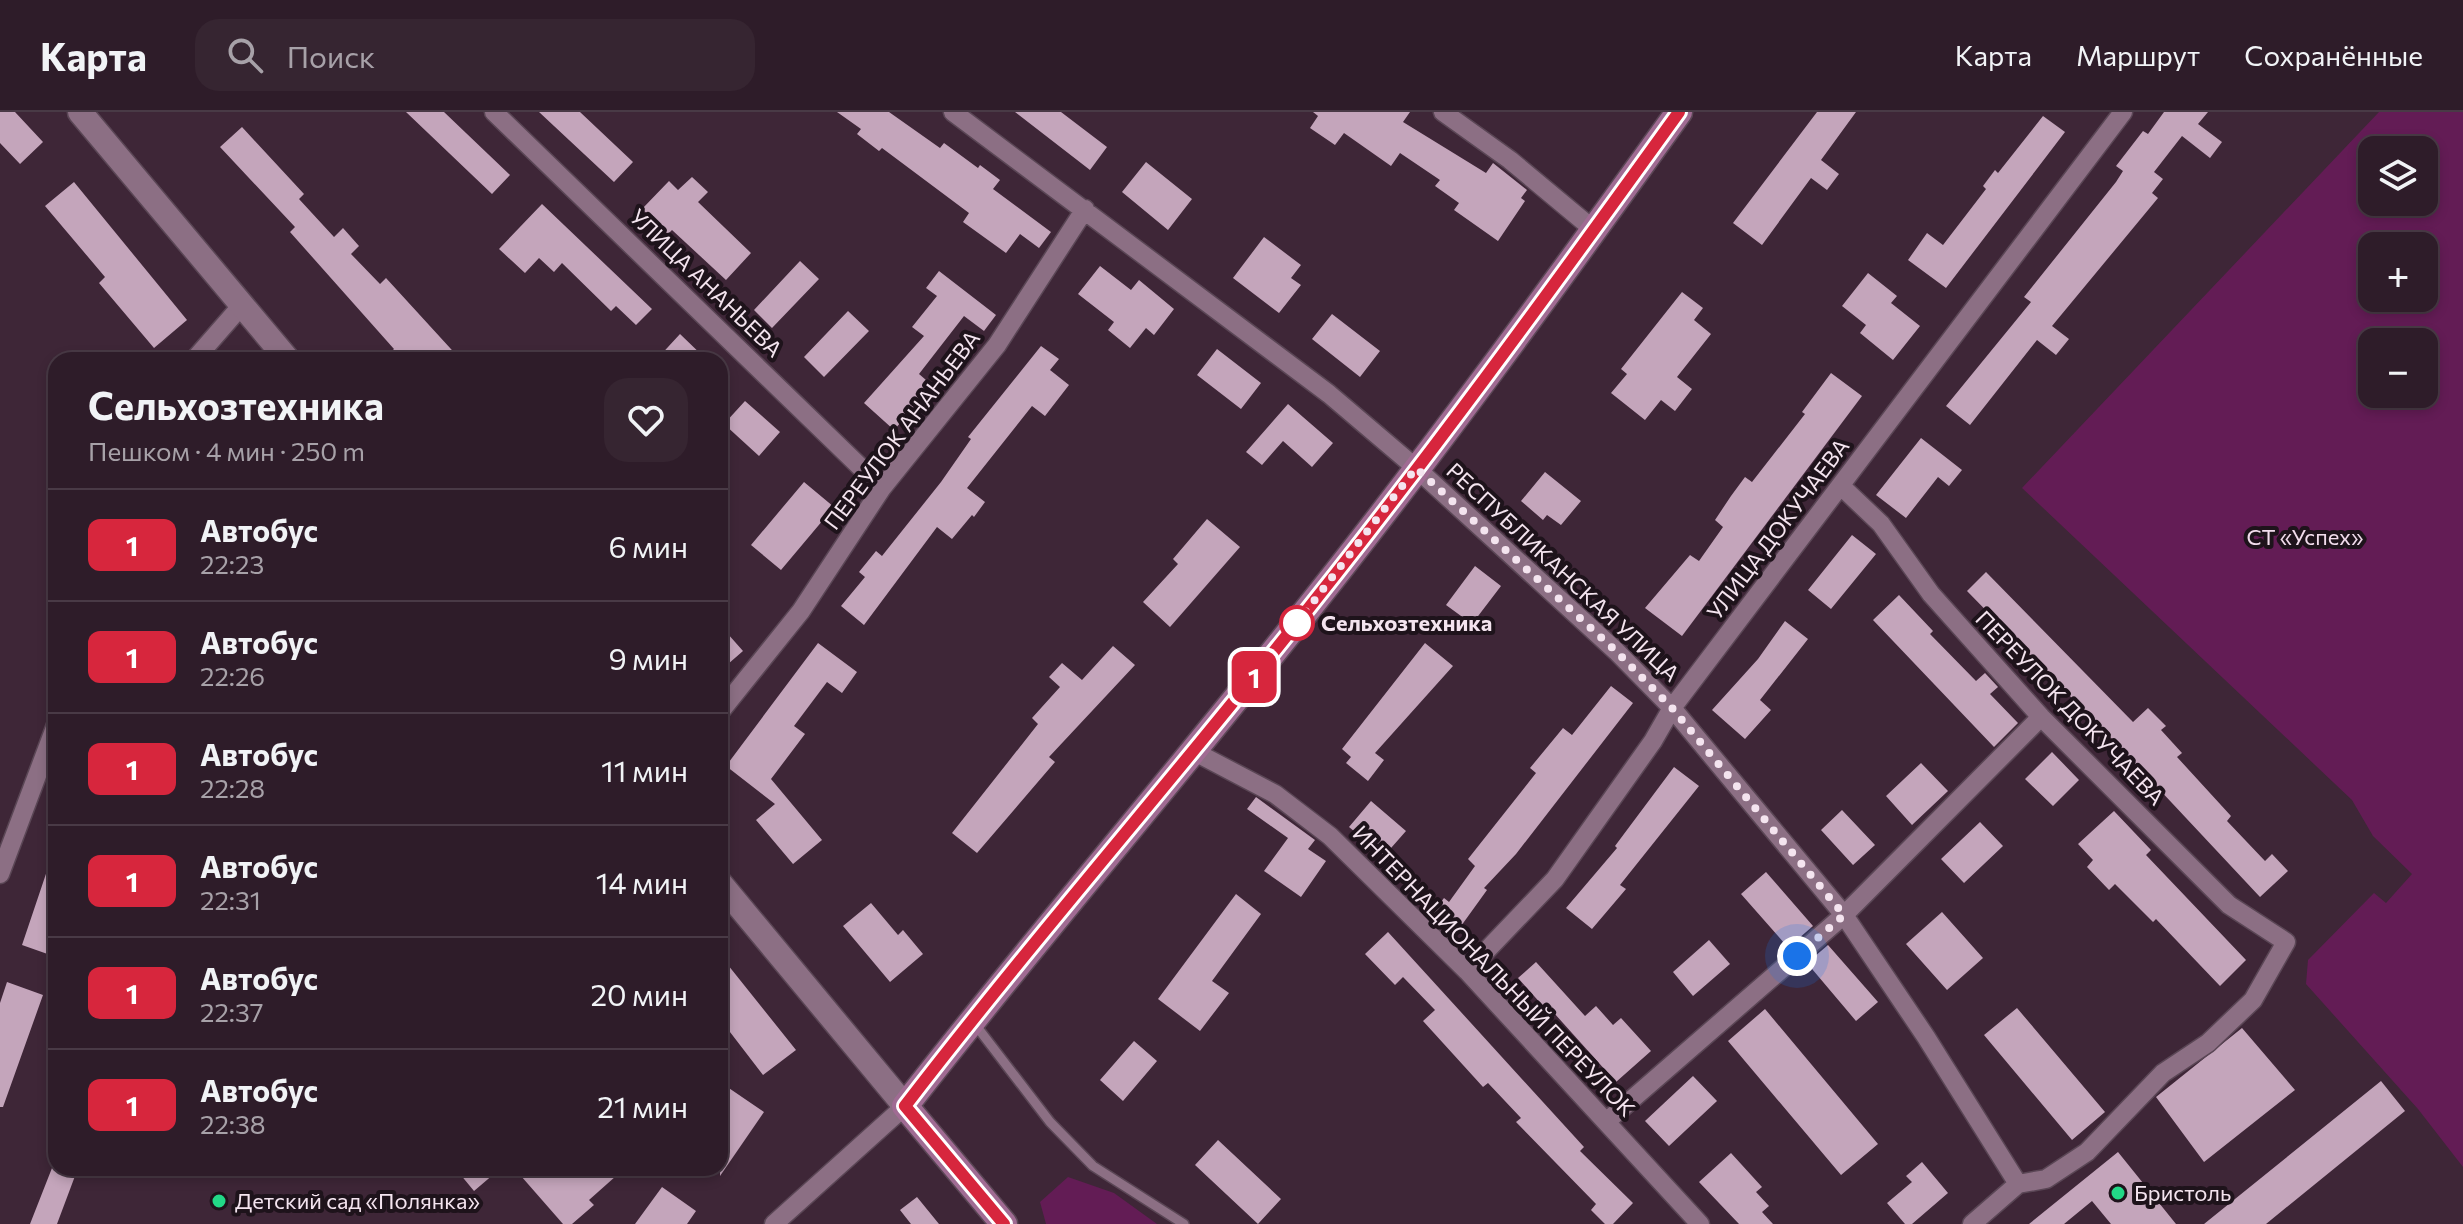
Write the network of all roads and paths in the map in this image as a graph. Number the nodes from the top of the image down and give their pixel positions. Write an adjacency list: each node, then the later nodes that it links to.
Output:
1 (80, 112): 9 (street)
2 (494, 112): 14 (street, УЛИЦА АНАНЬЕВА)
3 (953, 112): 7 (street, РЕСПУБЛИКАНСКАЯ УЛИЦА)
4 (1443, 112): 8 (street)
5 (1679, 112): 8 (main road)
6 (2123, 112): 13 (street, УЛИЦА ДОКУЧАЕВА)
7 (1085, 209): 12 (street, РЕСПУБЛИКАНСКАЯ УЛИЦА); 14 (street, ПЕРЕУЛОК АНАНЬЕВА)
8 (1594, 230): 12 (main road)
9 (242, 305): 10 (street); 11 (street)
10 (201, 352)
11 (281, 352)
12 (1416, 468): 16 (street, РЕСПУБЛИКАНСКАЯ УЛИЦА); 19 (main road)
13 (1841, 486): 16 (street, УЛИЦА ДОКУЧАЕВА); 17 (street, ПЕРЕУЛОК ДОКУЧАЕВА)
14 (882, 488): 15 (street, ПЕРЕУЛОК АНАНЬЕВА)
15 (728, 702)
16 (1672, 708): 22 (street, РЕСПУБЛИКАНСКАЯ УЛИЦА); 23 (street, УЛИЦА ДОКУЧАЕВА)
17 (2041, 717): 22 (street); 27 (street, ПЕРЕУЛОК ДОКУЧАЕВА)
18 (48, 746): 20 (street)
19 (1193, 751): 23 (street, ИНТЕРНАЦИОНАЛЬНЫЙ ПЕРЕУЛОК); 24 (main road)
20 (0, 874)
21 (728, 893): 25 (street)
22 (1844, 915): 26 (street); 27 (street, РЕСПУБЛИКАНСКАЯ УЛИЦА)
23 (1467, 971): 26 (street, ИНТЕРНАЦИОНАЛЬНЫЙ ПЕРЕУЛОК)
24 (971, 1021): 25 (main road); 30 (lane)
25 (905, 1106): 28 (street); 29 (main road)
26 (1607, 1121): 31 (street, ИНТЕРНАЦИОНАЛЬНЫЙ ПЕРЕУЛОК)
27 (2018, 1184): 32 (street)
28 (774, 1224)
29 (1004, 1224)
30 (1184, 1224)
31 (1700, 1224)
32 (1972, 1224)

